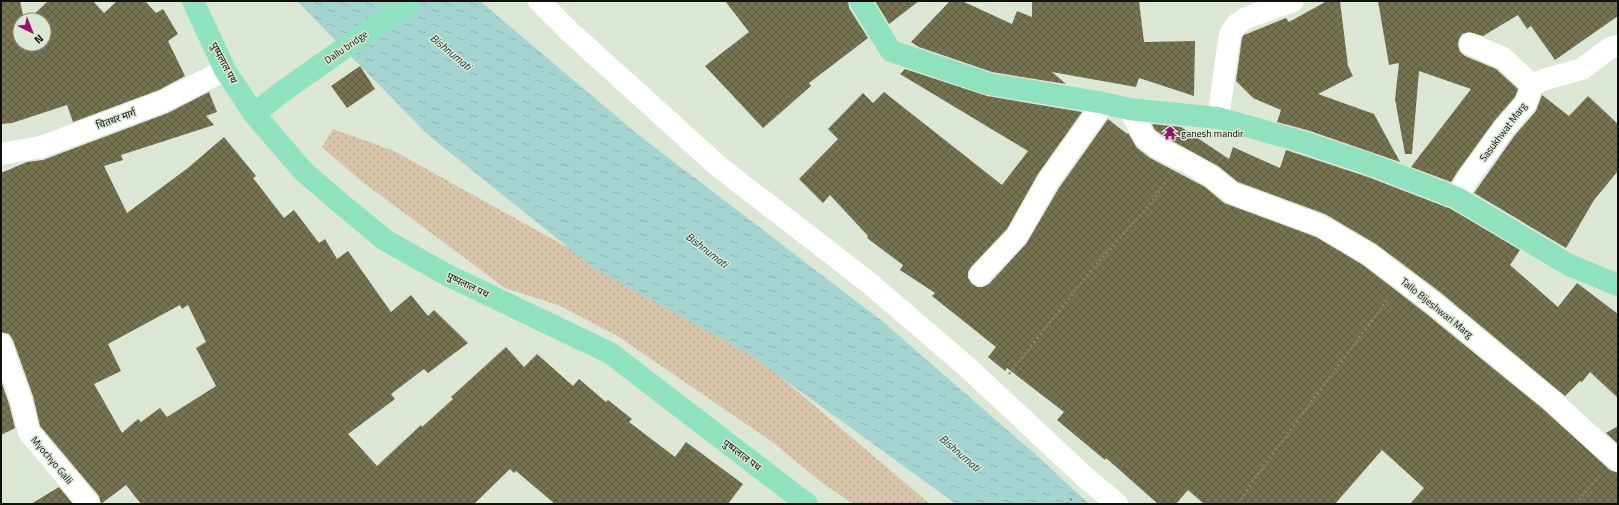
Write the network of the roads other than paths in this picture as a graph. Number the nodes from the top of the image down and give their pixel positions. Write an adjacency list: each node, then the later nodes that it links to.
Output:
1 (193, 1): 8 (main road, पुष्पलाल पथ)
2 (410, 1): 12 (main road, Dallu bridge)
3 (539, 1): 22 (street)
4 (860, 1): 10 (main road)
5 (1293, 1): 13 (street)
6 (1470, 44): 9 (street)
7 (1618, 46): 9 (street)
8 (225, 70): 12 (main road, पुष्पलाल पथ); 14 (street, चितधर मार्ग)
9 (1532, 84): 15 (street, Sasukhwat Marg)
10 (1104, 103): 11 (main road); 16 (street)
11 (1129, 109): 13 (main road); 19 (street, Tallo Bijeshwari Marg)
12 (254, 114): 21 (main road, पुष्पलाल पथ)
13 (1218, 118): 15 (main road)
14 (1, 154)
15 (1457, 198): 17 (main road)
16 (980, 276)
17 (1618, 285)
18 (1, 344): 20 (street, Myochyo Galli)
19 (1616, 459)
20 (89, 504)
21 (807, 504)
22 (1118, 504)

